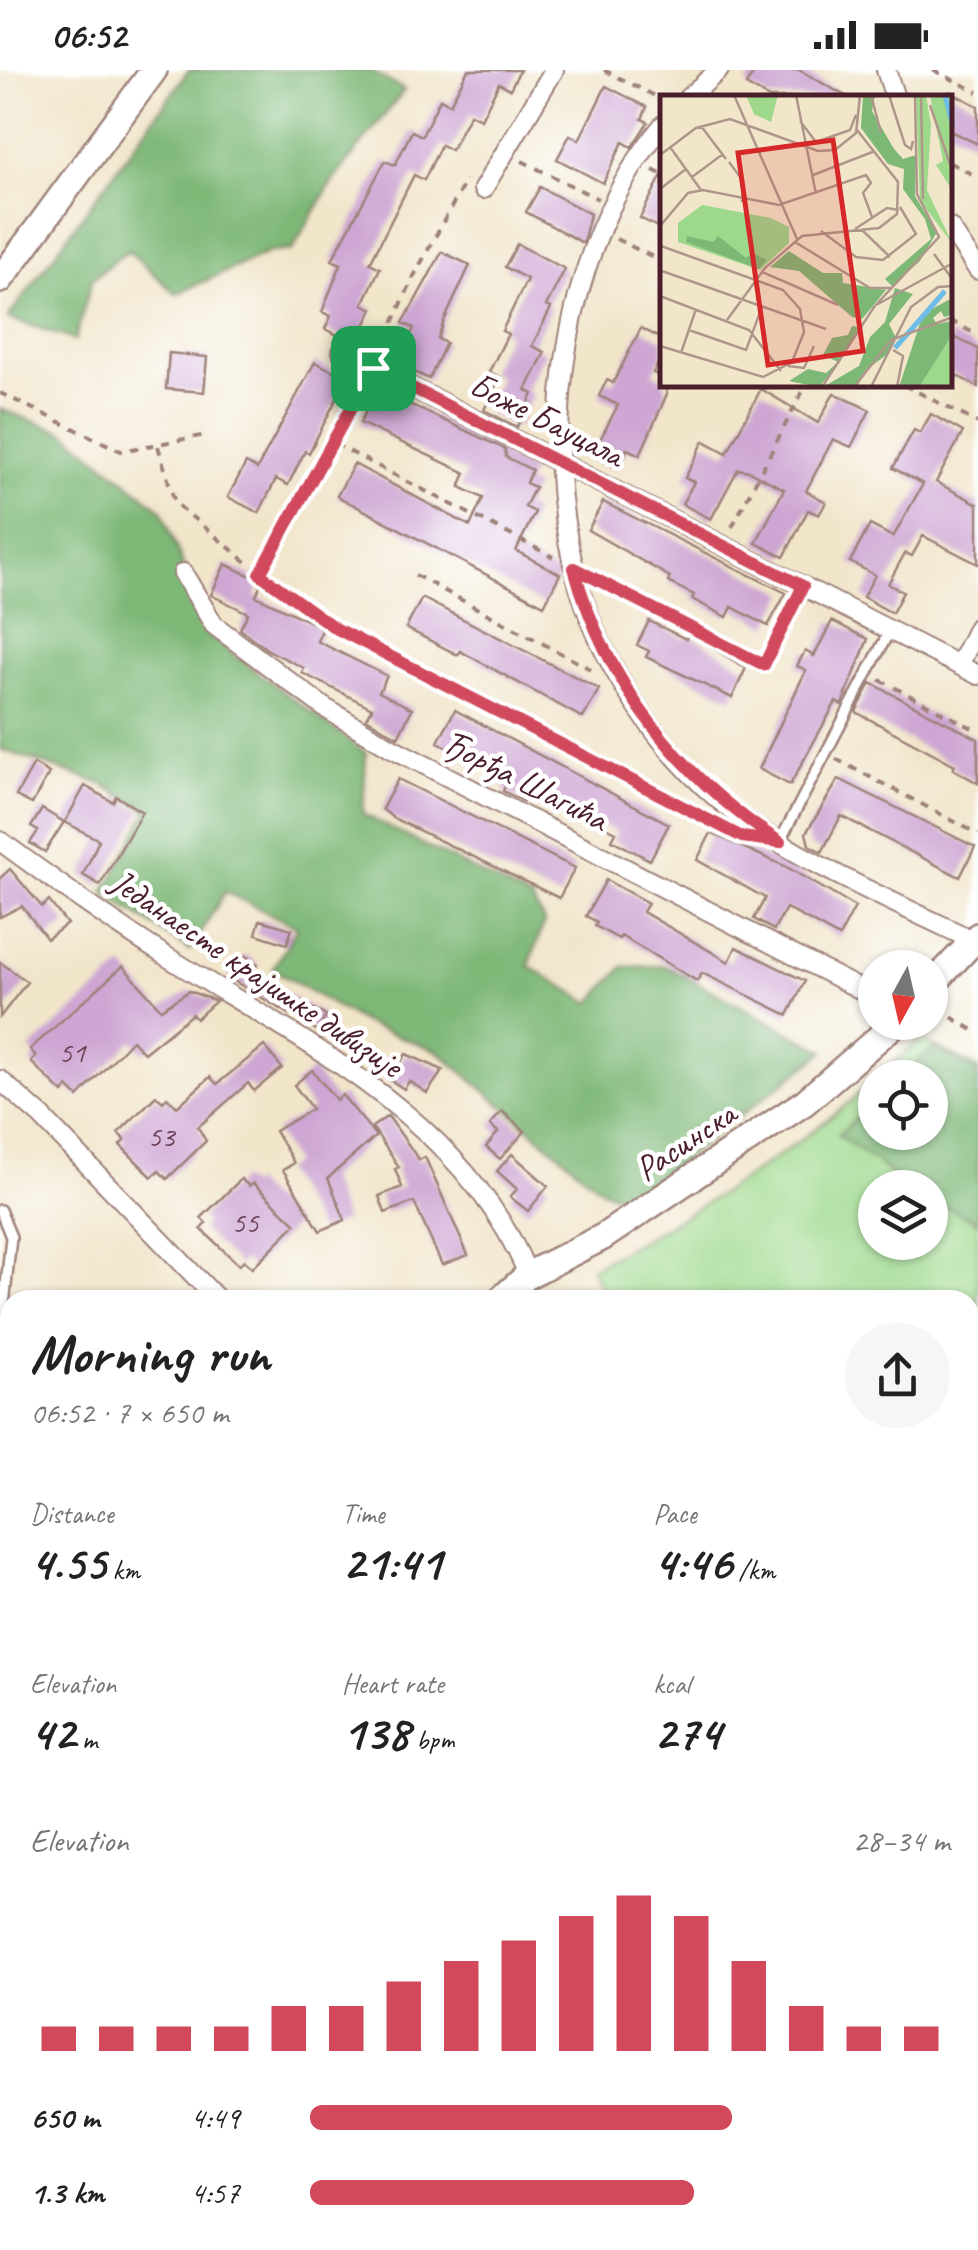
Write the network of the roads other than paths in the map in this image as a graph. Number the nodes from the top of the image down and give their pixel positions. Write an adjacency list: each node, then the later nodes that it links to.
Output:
1 (154, 70): 11 (street)
2 (554, 70): 8 (street)
3 (720, 70): 5 (street)
4 (886, 70): 6 (street)
5 (691, 95)
6 (895, 95)
7 (660, 130): 13 (street)
8 (483, 189)
9 (953, 232): 10 (street)
10 (978, 270)
11 (0, 280)
12 (342, 352): 13 (street, Боже Бауцала)
13 (560, 461): 16 (street, Боже Бауцала); 20 (street)
14 (183, 573): 23 (street, Ђорђа Шагића)
15 (978, 627): 17 (street)
16 (890, 630): 17 (street, Боже Бауцала); 20 (lane)
17 (958, 665): 18 (street, Боже Бауцала)
18 (978, 675)
19 (0, 841): 27 (street, Једанаесте крајишке дивизије)
20 (780, 842): 21 (street)
21 (976, 940): 22 (street)
22 (948, 976)
23 (858, 988)
24 (876, 1040): 27 (street, Расинска)
25 (0, 1080): 29 (street)
26 (0, 1210): 28 (lane)
27 (528, 1275): 30 (street, Расинска)
28 (7, 1290)
29 (208, 1290)
30 (514, 1290)

